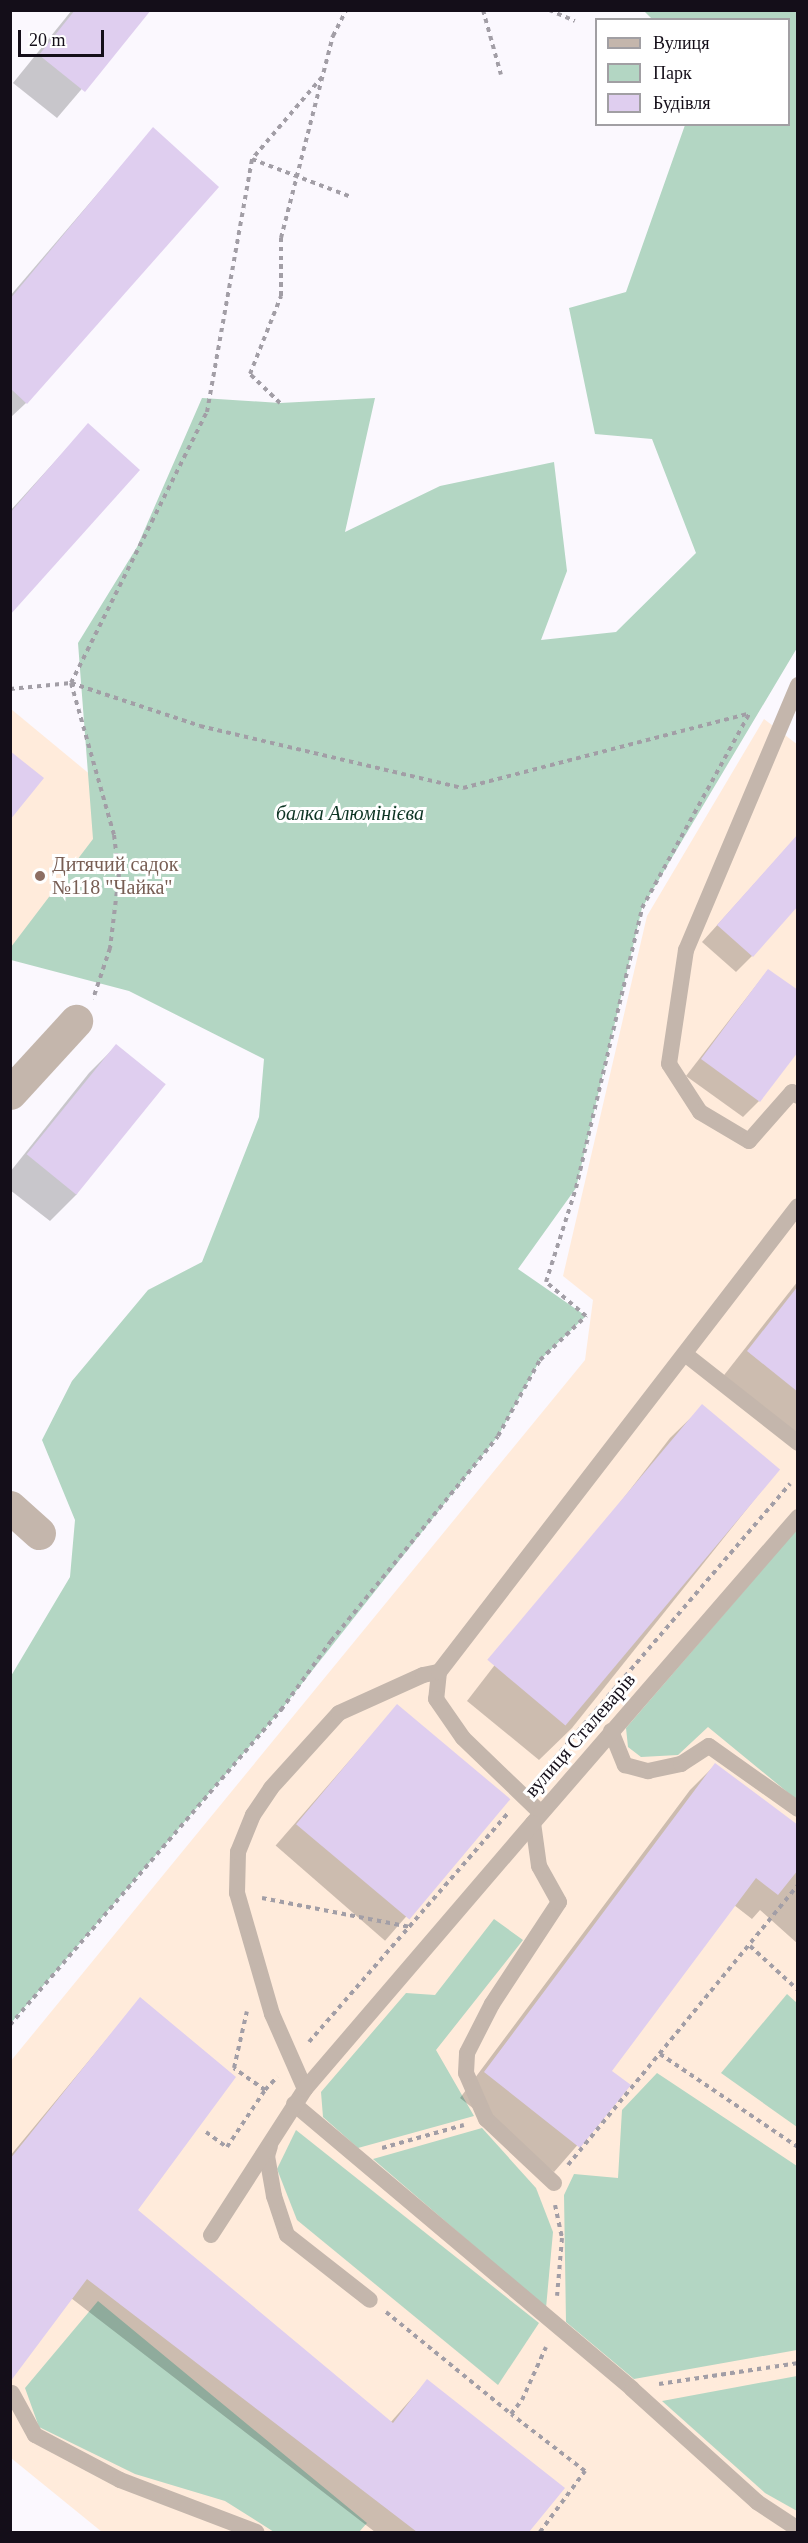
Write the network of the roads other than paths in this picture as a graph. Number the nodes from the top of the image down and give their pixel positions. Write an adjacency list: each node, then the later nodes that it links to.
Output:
1 (798, 685): 4 (lane)
2 (76, 1022): 3 (street)
3 (10, 1093)
4 (797, 1095)
5 (798, 1206): 6 (lane)
6 (685, 1354): 7 (lane); 11 (lane)
7 (798, 1443)
8 (10, 1507): 10 (street)
9 (798, 1517): 12 (lane, вулиця Сталеварів)
10 (39, 1533)
11 (439, 1672): 14 (lane); 15 (lane)
12 (611, 1731): 13 (lane); 14 (lane, вулиця Сталеварів)
13 (798, 1809)
14 (537, 1818): 15 (lane); 18 (lane, вулиця Сталеварів)
15 (305, 2089): 16 (lane)
16 (294, 2104): 17 (lane); 22 (lane)
17 (271, 2142): 19 (lane); 20 (lane)
18 (554, 2183)
19 (210, 2235)
20 (370, 2300)
21 (12, 2393): 23 (lane)
22 (798, 2529)
23 (256, 2532)

